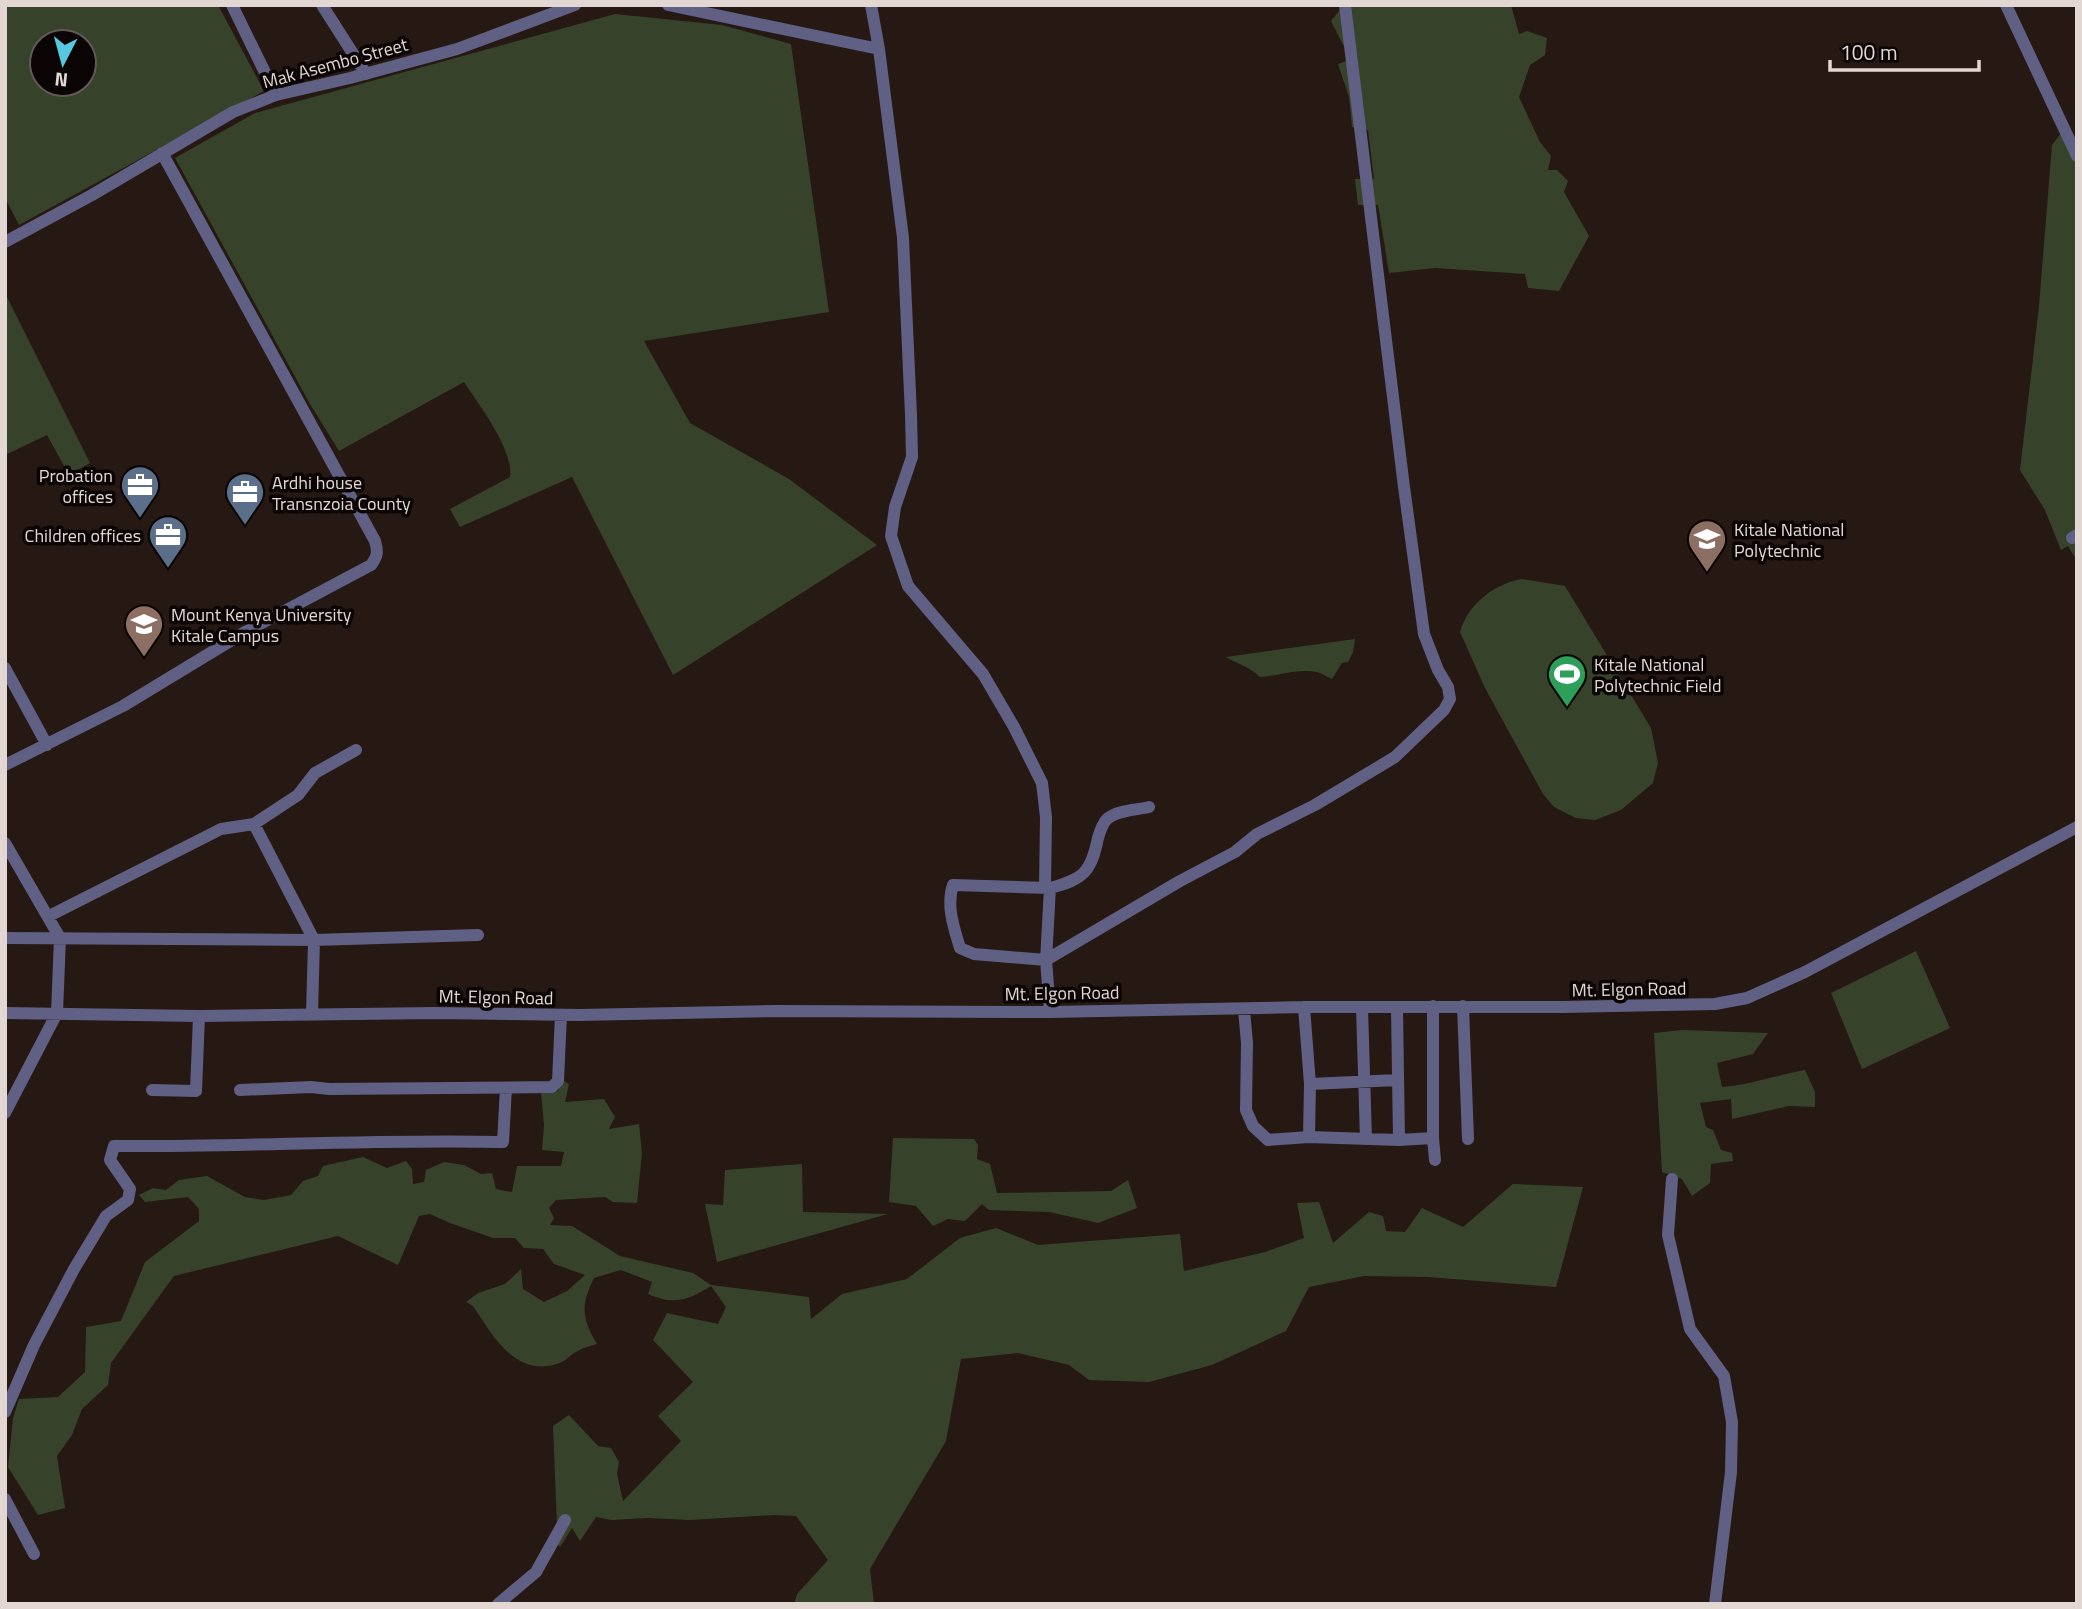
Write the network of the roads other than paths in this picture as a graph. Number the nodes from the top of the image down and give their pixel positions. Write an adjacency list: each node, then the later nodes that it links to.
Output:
1 (232, 5): 10 (street)
2 (322, 5): 9 (street)
3 (575, 5): 9 (street, Mak Asembo Street)
4 (668, 5): 8 (street)
5 (871, 5): 8 (street)
6 (1345, 5): 28 (street)
7 (2006, 5): 12 (street)
8 (879, 49): 22 (street)
9 (366, 74): 10 (street, Mak Asembo Street)
10 (276, 95): 11 (street, Mak Asembo Street)
11 (162, 153): 13 (street, Mak Asembo Street); 15 (street)
12 (2077, 156)
13 (5, 242)
14 (5, 668): 15 (street)
15 (47, 745): 17 (street)
16 (356, 750): 19 (street)
17 (5, 765)
18 (1149, 807): 22 (street)
19 (254, 824): 23 (street); 27 (street)
20 (2077, 827): 30 (street, Mt. Elgon Road)
21 (5, 843): 23 (street)
22 (1047, 888): 28 (street); 28 (street)
23 (49, 916): 26 (street)
24 (478, 935): 27 (street)
25 (5, 938): 26 (street)
26 (60, 938): 27 (street); 37 (street)
27 (314, 940): 38 (street)
28 (1046, 960): 35 (street)
29 (1433, 1006): 30 (street, Mt. Elgon Road); 33 (street, Mt. Elgon Road); 50 (street)
30 (1463, 1006): 53 (street)
31 (1304, 1007): 32 (street, Mt. Elgon Road); 34 (street, Mt. Elgon Road); 43 (street)
32 (1362, 1008): 33 (street, Mt. Elgon Road); 42 (street)
33 (1397, 1008): 41 (street)
34 (1244, 1010): 35 (street, Mt. Elgon Road); 49 (street)
35 (1050, 1012): 39 (street, Mt. Elgon Road)
36 (5, 1013): 37 (street, Mt. Elgon Road)
37 (57, 1013): 40 (street, Mt. Elgon Road); 44 (street)
38 (312, 1014): 39 (street, Mt. Elgon Road); 40 (street, Mt. Elgon Road)
39 (561, 1015): 45 (street)
40 (199, 1016): 46 (street)
41 (1398, 1080): 42 (street); 52 (street)
42 (1365, 1082): 43 (street); 51 (street)
43 (1310, 1084): 49 (street)
44 (12, 1085): 48 (street)
45 (506, 1088): 47 (street); 56 (street)
46 (152, 1090)
47 (240, 1090)
48 (5, 1113)
49 (1309, 1137): 51 (street)
50 (1433, 1138): 52 (street); 54 (street)
51 (1366, 1139): 52 (street)
52 (1399, 1139)
53 (1468, 1139)
54 (1435, 1160)
55 (1672, 1179): 61 (street)
56 (5, 1412)
57 (5, 1499): 59 (street)
58 (565, 1520): 60 (street)
59 (34, 1554)
60 (498, 1604)
61 (1715, 1604)

